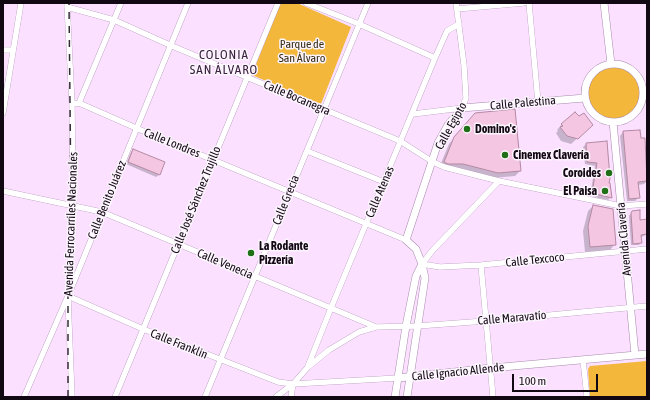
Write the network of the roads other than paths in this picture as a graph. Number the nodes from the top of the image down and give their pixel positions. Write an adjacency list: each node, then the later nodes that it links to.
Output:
1 (21, 3): 17 (street)
2 (121, 3): 12 (street)
3 (188, 3): 15 (street, Calle Benito Juárez)
4 (278, 3): 20 (street, Calle José Sánchez Trujillo)
5 (306, 3): 13 (street)
6 (368, 3): 13 (street, Calle Grecia)
7 (524, 3): 11 (street)
8 (529, 3): 23 (street)
9 (604, 3): 19 (street)
10 (67, 5): 12 (street, Calle Bocanegra); 25 (street, Avenida Ferrocarriles Nacionales)
11 (456, 6): 14 (street, Calle Egipto)
12 (114, 20): 15 (street, Calle Bocanegra); 24 (street)
13 (359, 24): 18 (street); 27 (street, Calle Grecia)
14 (459, 24): 18 (street, Calle Atenas); 26 (street, Calle Egipto)
15 (172, 46): 20 (street, Calle Bocanegra); 31 (street, Calle Benito Juárez)
16 (3, 50): 17 (street)
17 (13, 50): 28 (street)
18 (435, 58): 29 (street, Calle Atenas)
19 (611, 64): 21 (street); 22 (street)
20 (247, 77): 27 (street, Calle Bocanegra); 34 (street, Calle José Sánchez Trujillo)
21 (645, 89): 30 (street)
22 (585, 98): 23 (street, Calle Palestina); 30 (street)
23 (538, 102): 26 (street, Calle Palestina)
24 (79, 103): 25 (street); 31 (street, Calle Londres)
25 (72, 104): 41 (street, Avenida Ferrocarriles Nacionales)
26 (462, 108): 29 (street, Calle Palestina); 35 (street, Calle Egipto)
27 (324, 109): 32 (street, Calle Bocanegra); 33 (street, Calle Grecia)
28 (3, 113)
29 (413, 114): 32 (street, Calle Atenas)
30 (613, 122): 42 (street, Avenida Clavería)
31 (136, 128): 34 (street, Calle Londres); 43 (street, Calle Benito Juárez)
32 (400, 141): 35 (street, Calle Bocanegra); 37 (street, Calle Atenas)
33 (307, 151): 37 (street); 39 (street, Calle Grecia)
34 (213, 160): 39 (street, Calle Londres); 46 (street, Calle José Sánchez Trujillo)
35 (433, 162): 36 (street, Calle Bocanegra); 45 (street, Calle Egipto)
36 (499, 181): 42 (street, Calle Bocanegra); 49 (street)
37 (384, 182): 44 (street, Calle Atenas)
38 (3, 191): 41 (street, Calle Venecia)
39 (290, 192): 44 (street, Calle Londres); 51 (street, Calle Grecia)
40 (647, 204): 42 (street, Calle Bocanegra)
41 (74, 206): 43 (street, Calle Venecia); 52 (street, Avenida Ferrocarriles Nacionales)
42 (621, 206): 48 (street, Avenida Clavería)
43 (102, 212): 46 (street, Calle Venecia); 52 (street, Calle Benito Juárez)
44 (366, 224): 45 (street, Calle Londres); 54 (street, Calle Atenas)
45 (406, 240): 49 (street)
46 (178, 244): 51 (street, Calle Venecia); 60 (street, Calle José Sánchez Trujillo)
47 (647, 249): 48 (street, Calle Texcoco)
48 (625, 251): 50 (street, Calle Texcoco); 55 (street, Avenida Clavería)
49 (422, 264): 50 (street, Calle Texcoco); 57 (street); 58 (street)
50 (481, 265): 56 (street)
51 (255, 276): 54 (street, Calle Venecia); 63 (street, Calle Grecia)
52 (68, 296): 60 (street, Calle Franklin); 70 (street, Calle Benito Juárez); 71 (street, Avenida Ferrocarriles Nacionales)
53 (647, 306): 55 (street, Calle Maravatío)
54 (331, 308): 59 (street, Calle Venecia); 65 (street, Calle Atenas)
55 (631, 308): 56 (street, Calle Maravatío); 62 (street, Avenida Clavería)
56 (486, 321): 58 (street, Calle Maravatío); 66 (street)
57 (406, 326): 58 (street, Calle Maravatío); 59 (street, Calle Maravatío); 68 (street)
58 (417, 326): 67 (street)
59 (376, 327): 65 (street)
60 (143, 329): 63 (street, Calle Franklin); 72 (street, Calle José Sánchez Trujillo)
61 (647, 354): 62 (street, Calle Ignacio Allende)
62 (635, 355): 64 (street, Calle Ignacio Allende)
63 (221, 360): 69 (street, Calle Franklin); 73 (street, Calle Grecia)
64 (583, 360): 66 (street, Calle Ignacio Allende); 79 (street)
65 (308, 367): 69 (street)
66 (491, 368): 67 (street, Calle Ignacio Allende); 78 (street)
67 (409, 377): 68 (street, Calle Ignacio Allende); 77 (street)
68 (398, 378): 69 (street, Calle Ignacio Allende); 76 (street)
69 (293, 384): 74 (street); 75 (street)
70 (24, 397)
71 (72, 397)
72 (115, 397)
73 (205, 397)
74 (276, 397)
75 (291, 397)
76 (395, 397)
77 (407, 397)
78 (493, 397)
79 (587, 397)

